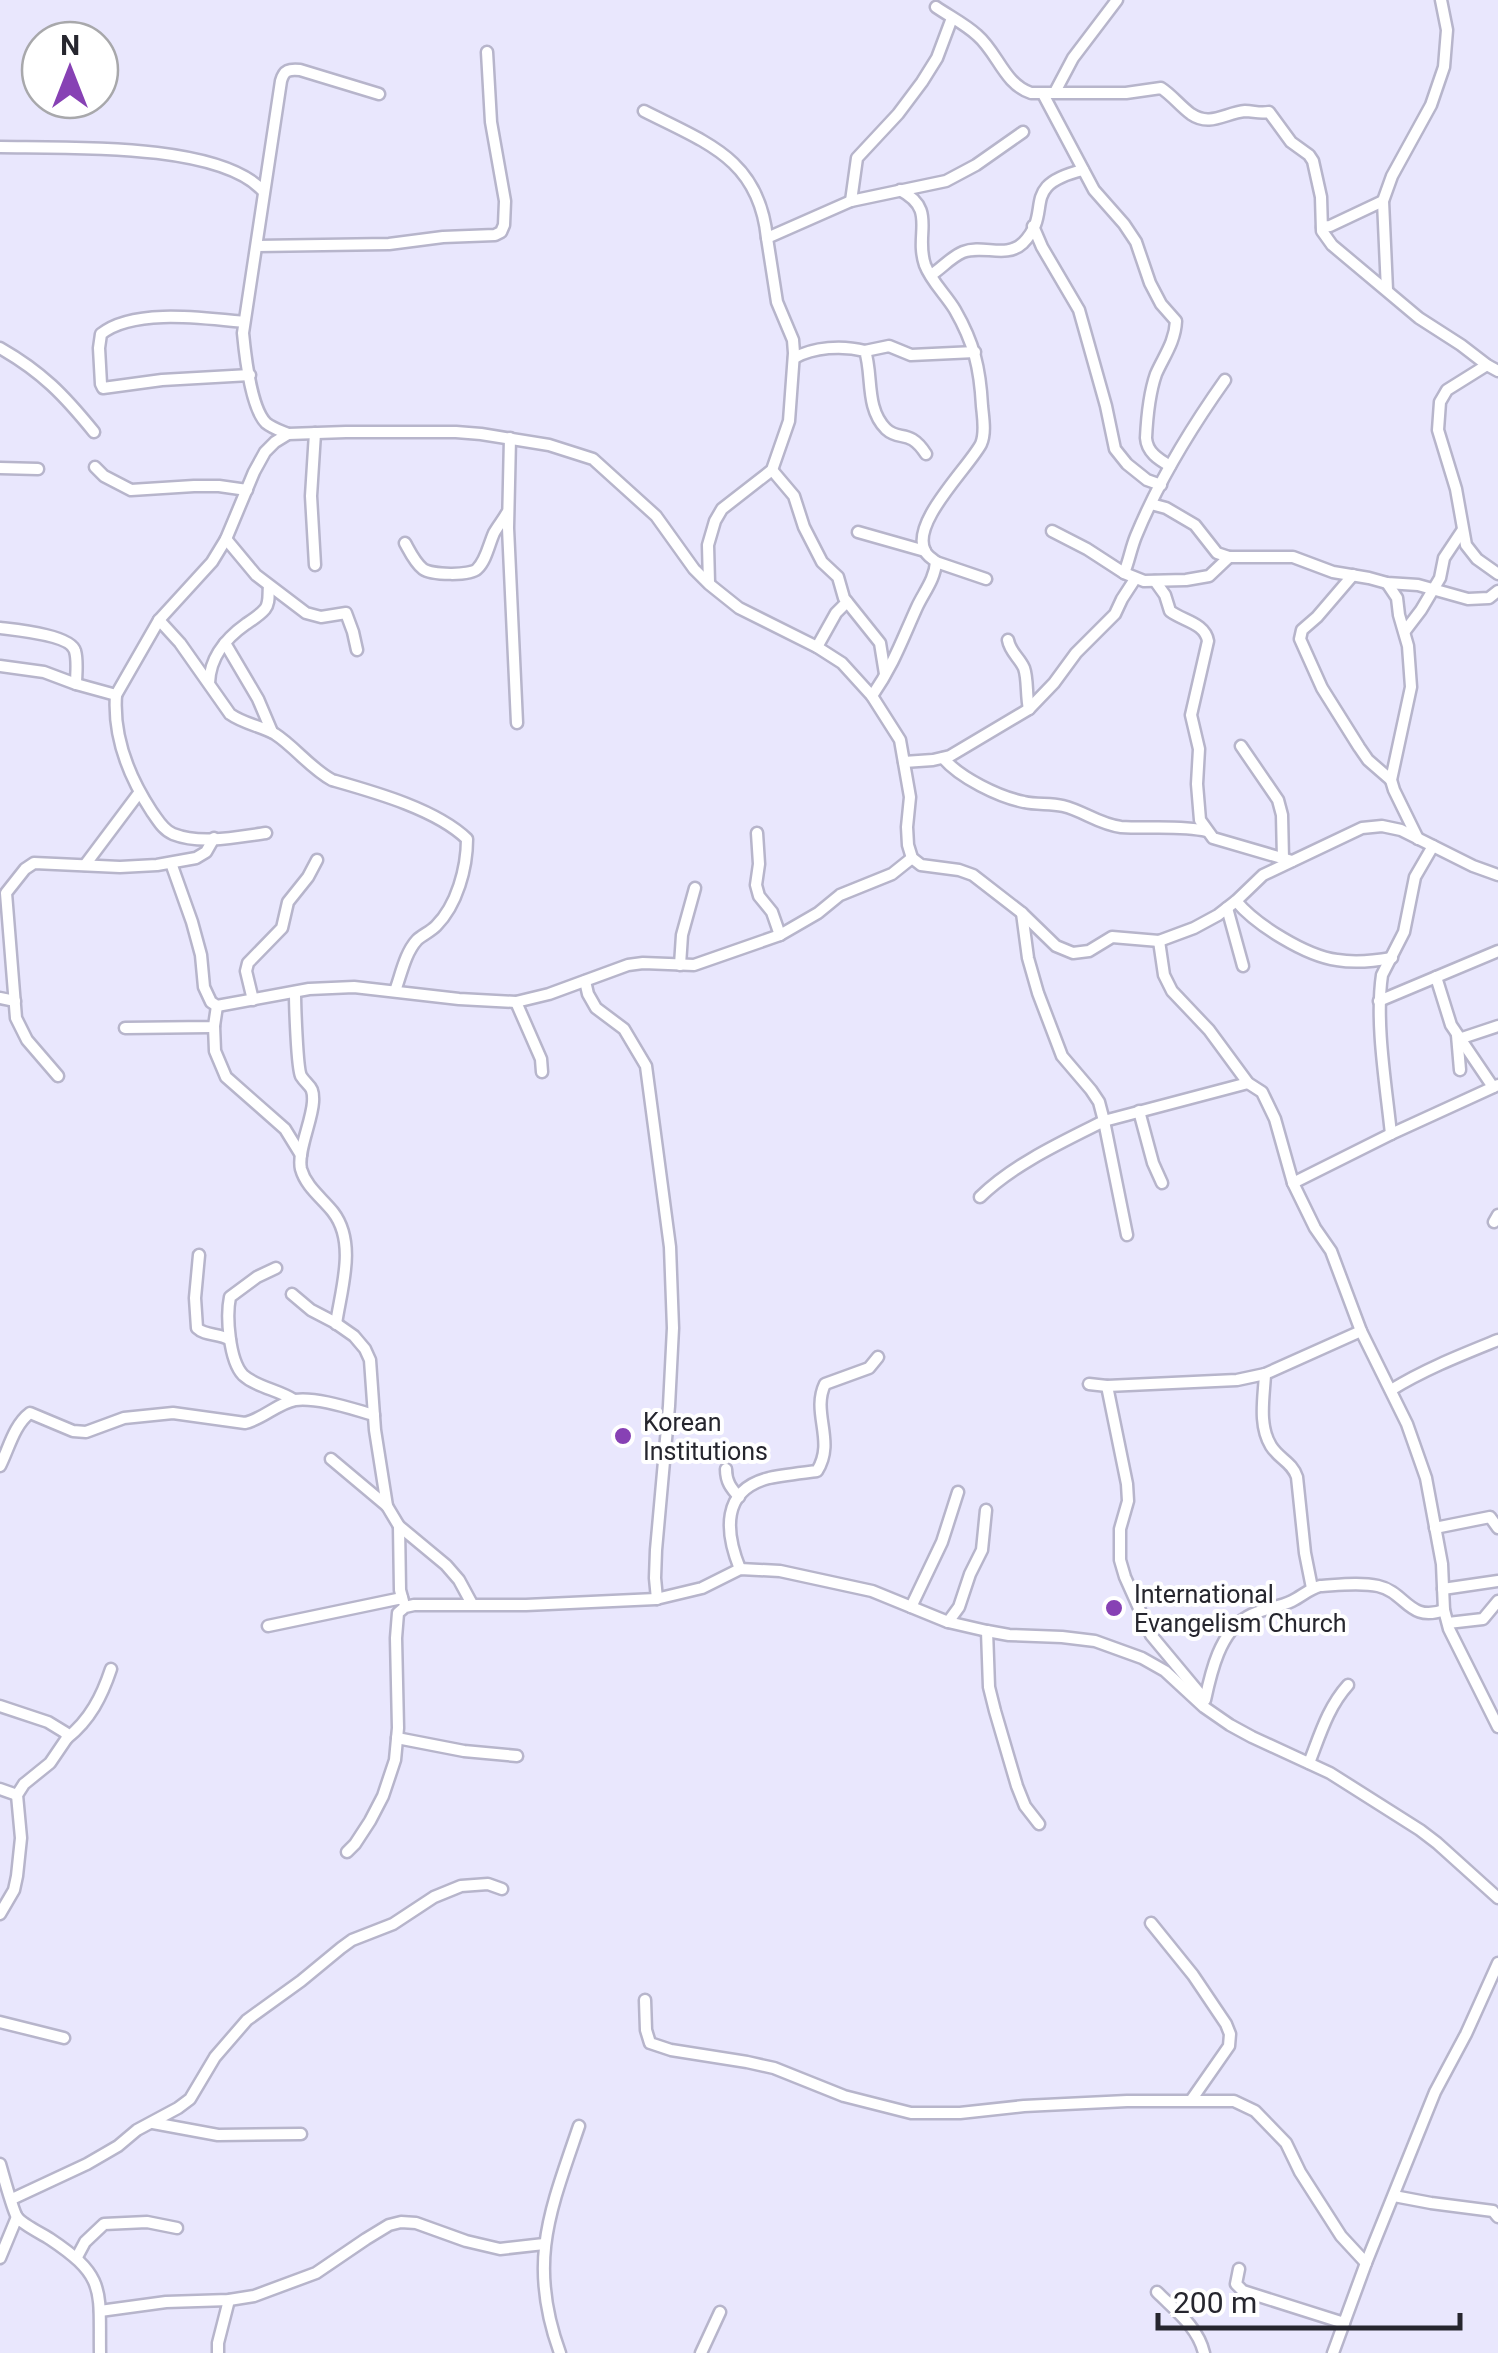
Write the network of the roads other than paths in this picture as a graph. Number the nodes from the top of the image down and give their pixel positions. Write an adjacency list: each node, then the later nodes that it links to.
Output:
1 (1117, 0): 6 (street)
2 (1441, 0): 14 (street)
3 (936, 7): 4 (street)
4 (952, 18): 6 (street); 15 (street)
5 (487, 52): 19 (street)
6 (1049, 93): 11 (street); 17 (street)
7 (379, 94): 13 (street)
8 (644, 111): 18 (street)
9 (1023, 132): 12 (street)
10 (0, 146): 13 (street)
11 (1083, 170): 16 (street); 35 (street)
12 (900, 190): 15 (street); 20 (street)
13 (264, 191): 19 (street)
14 (1383, 200): 17 (street); 21 (street)
15 (851, 201): 18 (street)
16 (1034, 226): 20 (street); 40 (street)
17 (1322, 227): 21 (street)
18 (767, 238): 26 (street)
19 (257, 246): 22 (street)
20 (931, 275): 25 (street)
21 (1387, 292): 27 (street)
22 (244, 322): 28 (street); 28 (street)
23 (0, 348): 30 (street)
24 (865, 351): 25 (street); 26 (street); 34 (street)
25 (975, 352): 49 (street)
26 (794, 358): 39 (street)
27 (1492, 368): 45 (street)
28 (250, 375): 32 (street)
29 (1225, 380): 35 (street)
30 (94, 432)
31 (315, 433): 32 (street); 33 (street); 52 (street)
32 (288, 434): 41 (street)
33 (510, 438): 43 (street); 59 (street)
34 (926, 454)
35 (1170, 466): 40 (street)
36 (0, 468): 38 (street)
37 (95, 468): 41 (street)
38 (38, 469)
39 (772, 470): 59 (street); 63 (street)
40 (1161, 485): 42 (street)
41 (247, 490): 47 (street)
42 (1151, 504): 50 (street); 55 (street)
43 (508, 512): 48 (street); 78 (street)
44 (1052, 531): 55 (street)
45 (1462, 531): 53 (street); 61 (street)
46 (858, 532): 49 (street)
47 (226, 539): 60 (street); 64 (street)
48 (405, 543)
49 (925, 551): 51 (street)
50 (1228, 558): 54 (street); 57 (street)
51 (936, 562): 56 (street); 72 (street)
52 (314, 565)
53 (1498, 574)
54 (1353, 575): 58 (street); 83 (street)
55 (1129, 576): 57 (street); 77 (street)
56 (986, 579)
57 (1155, 582): 85 (street)
58 (1387, 583): 61 (street); 66 (street)
59 (709, 584): 69 (street)
60 (269, 586): 68 (street); 70 (street)
61 (1434, 588): 62 (street); 66 (street)
62 (1498, 591)
63 (847, 602): 69 (street); 72 (street)
64 (160, 620): 74 (street); 75 (street)
65 (0, 628): 73 (street)
66 (1405, 631): 83 (street)
67 (1008, 640): 77 (street)
68 (225, 642): 74 (street); 79 (street)
69 (817, 646): 76 (street)
70 (357, 650)
71 (0, 666): 73 (street)
72 (885, 678): 76 (street)
73 (76, 684): 75 (street)
74 (209, 684): 79 (street)
75 (116, 694): 84 (street)
76 (872, 696): 82 (street)
77 (1029, 709): 81 (street)
78 (517, 723)
79 (272, 732): 108 (street)
80 (1242, 746): 93 (street)
81 (943, 758): 82 (street); 85 (street)
82 (904, 762): 91 (street)
83 (1391, 780): 89 (street)
84 (139, 793): 88 (street); 95 (street)
85 (1206, 831): 93 (street)
86 (266, 832): 88 (street)
87 (757, 833): 100 (street)
88 (214, 838): 94 (street)
89 (1418, 838): 90 (street); 93 (street)
90 (1433, 846): 96 (street); 103 (street)
91 (912, 858): 99 (street); 100 (street)
92 (316, 860): 110 (street)
93 (1288, 860): 98 (street)
94 (171, 863): 95 (street); 114 (street)
95 (85, 865): 112 (street)
96 (1498, 875)
97 (695, 888): 104 (street)
98 (1232, 905): 101 (street); 103 (street); 105 (street)
99 (1022, 913): 101 (street); 125 (street)
100 (780, 935): 104 (street)
101 (1159, 941): 122 (street)
102 (1498, 951): 106 (street)
103 (1392, 958): 111 (street)
104 (680, 965): 107 (street)
105 (1243, 966)
106 (1436, 977): 111 (street); 118 (street)
107 (586, 982): 113 (street); 160 (street)
108 (395, 990): 109 (street); 113 (street)
109 (295, 992): 110 (street); 127 (street)
110 (252, 1000): 114 (street)
111 (1379, 1001): 126 (street)
112 (5, 1002): 121 (street)
113 (516, 1002): 120 (street)
114 (217, 1006): 115 (street)
115 (214, 1026): 117 (street); 127 (street)
116 (1498, 1026): 118 (street)
117 (125, 1028)
118 (1458, 1037): 119 (street); 123 (street)
119 (1460, 1070)
120 (542, 1072)
121 (58, 1076)
122 (1248, 1083): 124 (street); 128 (street)
123 (1496, 1086): 126 (street)
124 (1139, 1111): 125 (street); 129 (street)
125 (1104, 1121): 130 (street); 131 (street)
126 (1391, 1134): 128 (street)
127 (301, 1155): 135 (street)
128 (1293, 1183): 136 (street)
129 (1162, 1184)
130 (980, 1197)
131 (1127, 1235)
132 (199, 1255): 137 (street)
133 (276, 1268): 137 (street)
134 (292, 1294): 135 (street)
135 (336, 1324): 145 (street)
136 (1362, 1331): 140 (street); 143 (street)
137 (230, 1340): 144 (street)
138 (1498, 1340): 143 (street)
139 (878, 1356): 150 (street)
140 (1265, 1374): 142 (street); 158 (street)
141 (1089, 1384): 142 (street)
142 (1107, 1386): 174 (street)
143 (1391, 1390): 154 (street)
144 (294, 1400): 145 (street); 147 (street)
145 (374, 1415): 151 (street)
146 (331, 1459): 151 (street)
147 (0, 1466)
148 (726, 1469): 150 (street)
149 (958, 1492): 164 (street)
150 (739, 1497): 156 (street)
151 (387, 1506): 153 (street)
152 (986, 1510): 166 (street)
153 (399, 1526): 162 (street); 163 (street)
154 (1435, 1528): 155 (street); 159 (street)
155 (1498, 1528)
156 (740, 1569): 160 (street); 164 (street)
157 (1498, 1581): 159 (street)
158 (1312, 1588): 165 (street); 174 (street)
159 (1443, 1588): 165 (street)
160 (657, 1599): 163 (street)
161 (1498, 1601): 167 (street)
162 (404, 1602): 163 (street); 168 (street); 178 (street)
163 (472, 1604)
164 (912, 1607): 166 (street)
165 (1444, 1610): 167 (street)
166 (948, 1622): 169 (street)
167 (1448, 1623): 173 (street)
168 (268, 1626)
169 (986, 1631): 174 (street); 183 (street)
170 (111, 1669): 177 (street)
171 (1348, 1686): 180 (street)
172 (1498, 1695): 173 (street)
173 (1484, 1700): 176 (street)
174 (1204, 1703): 180 (street)
175 (0, 1706): 177 (street)
176 (1498, 1726)
177 (67, 1738): 182 (street)
178 (397, 1738): 179 (street); 184 (street)
179 (517, 1756)
180 (1309, 1763): 186 (street)
181 (0, 1790): 182 (street)
182 (17, 1795): 187 (street)
183 (1039, 1824)
184 (347, 1852)
185 (502, 1889): 194 (street)
186 (1498, 1898)
187 (1, 1910)
188 (1151, 1923): 193 (street)
189 (1498, 1963): 198 (street)
190 (645, 2000): 193 (street)
191 (0, 2022): 192 (street)
192 (64, 2038)
193 (1192, 2099): 206 (street)
194 (152, 2123): 196 (street); 199 (street)
195 (579, 2126): 203 (street)
196 (301, 2134)
197 (0, 2164): 199 (street)
198 (1394, 2196): 200 (street); 206 (street)
199 (12, 2199): 201 (street)
200 (1496, 2210)
201 (18, 2217): 204 (street); 205 (street)
202 (177, 2228): 204 (street)
203 (544, 2244): 209 (street); 215 (street)
204 (77, 2257): 210 (street)
205 (0, 2258)
206 (1366, 2263): 212 (street)
207 (1239, 2269): 212 (street)
208 (1157, 2292): 217 (street)
209 (229, 2300): 210 (street); 214 (street)
210 (100, 2311): 213 (street)
211 (720, 2312): 216 (street)
212 (1344, 2323): 218 (street)
213 (100, 2353)
214 (218, 2353)
215 (560, 2353)
216 (701, 2353)
217 (1204, 2353)
218 (1334, 2353)

